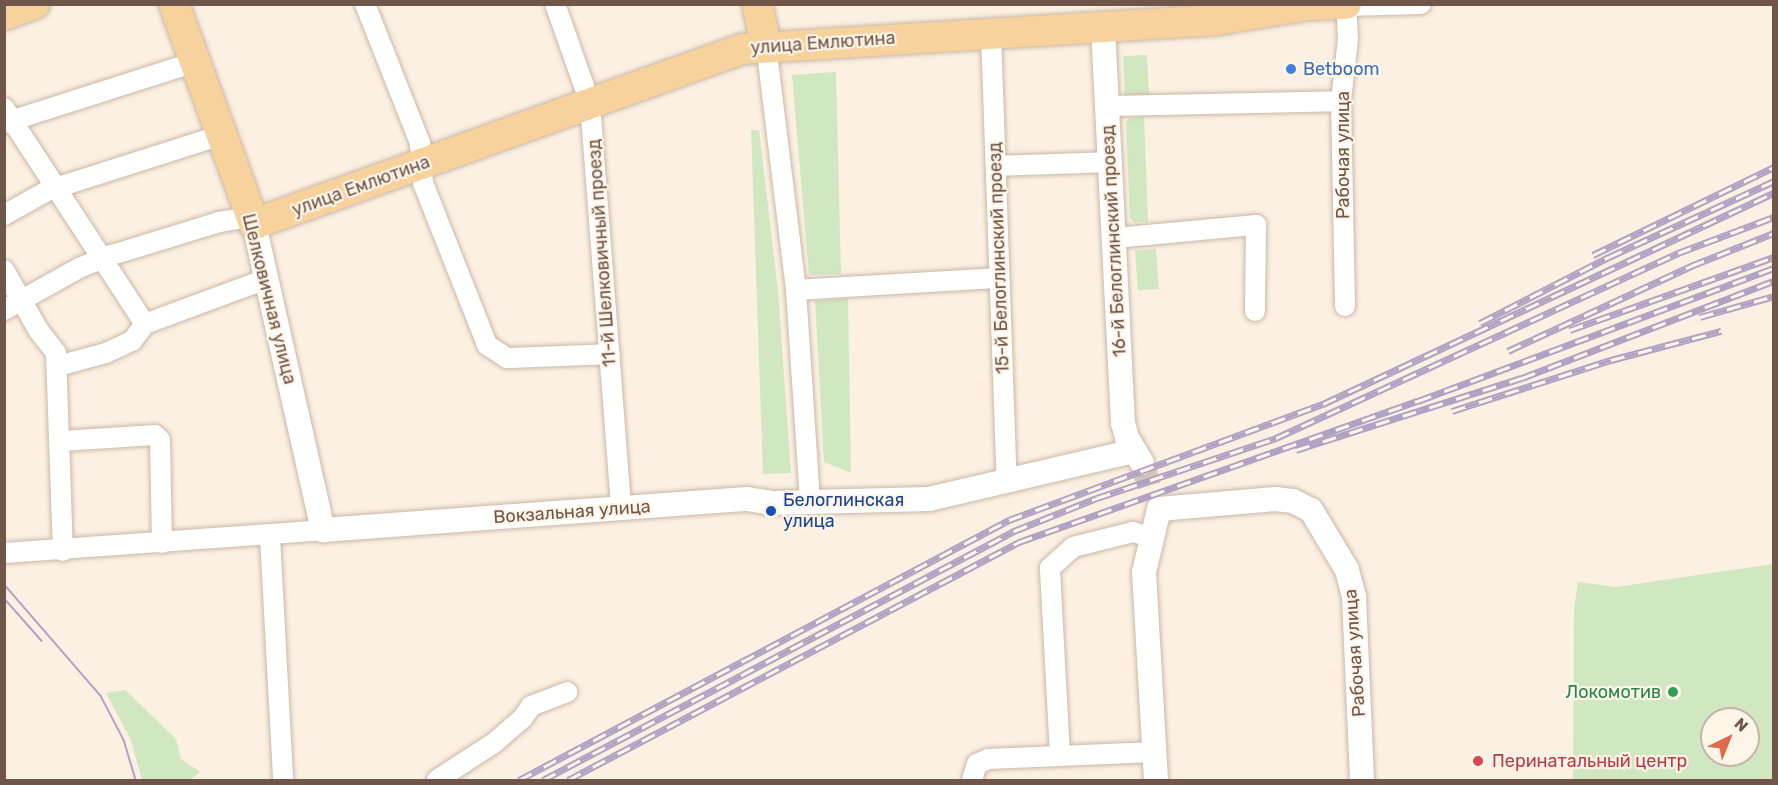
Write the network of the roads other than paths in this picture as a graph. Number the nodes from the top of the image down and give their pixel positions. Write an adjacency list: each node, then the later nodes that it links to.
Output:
1 (34, 4): 8 (main road)
2 (174, 4): 12 (main road, Шелковичная улица)
3 (365, 4): 19 (street)
4 (555, 4): 14 (street, 11-й Шелковичный проезд)
5 (758, 4): 11 (main road)
6 (1421, 4): 7 (street, улица Емлютина)
7 (1346, 5): 9 (main road, улица Емлютина); 13 (street, Рабочая улица)
8 (4, 15)
9 (1103, 28): 10 (main road, улица Емлютина); 15 (street, 16-й Белоглинский проезд)
10 (991, 33): 11 (main road, улица Емлютина); 20 (street, 15-й Белоглинский проезд)
11 (766, 45): 14 (main road, улица Емлютина); 29 (street)
12 (195, 62): 16 (street); 17 (main road, Шелковичная улица)
13 (1341, 101): 15 (street); 31 (street, Рабочая улица)
14 (590, 103): 19 (main road, улица Емлютина); 35 (street, 11-й Шелковичный проезд)
15 (1108, 106): 18 (street, 16-й Белоглинский проезд)
16 (7, 117): 21 (street)
17 (221, 135): 21 (street); 23 (main road, Шелковичная улица)
18 (1111, 162): 20 (street); 24 (street, 16-й Белоглинский проезд)
19 (421, 164): 23 (main road, улица Емлютина); 35 (street)
20 (996, 166): 27 (street, 15-й Белоглинский проезд)
21 (58, 187): 22 (street); 25 (street)
22 (4, 215)
23 (252, 221): 25 (street, улица Емлютина); 28 (street, Шелковичная улица)
24 (1114, 238): 33 (street); 38 (street, 16-й Белоглинский проезд)
25 (102, 260): 30 (street, улица Емлютина); 34 (street)
26 (4, 270): 30 (street)
27 (999, 278): 29 (street); 39 (street, 15-й Белоглинский проезд)
28 (266, 279): 34 (street); 42 (street, Шелковичная улица)
29 (796, 290): 40 (street)
30 (23, 298): 32 (street, улица Емлютина); 36 (street)
31 (1346, 306)
32 (4, 310)
33 (1256, 311)
34 (145, 324): 36 (street)
35 (609, 354): 41 (street, 11-й Шелковичный проезд)
36 (58, 366): 37 (street)
37 (62, 441): 45 (street); 46 (street)
38 (1138, 457): 39 (street, Вокзальная улица)
39 (1007, 482): 40 (street, Вокзальная улица)
40 (810, 500): 41 (street, Вокзальная улица)
41 (621, 508): 42 (street, Вокзальная улица)
42 (323, 530): 43 (street, Вокзальная улица)
43 (270, 537): 45 (street, Вокзальная улица); 52 (street)
44 (1150, 537): 49 (street); 50 (street); 55 (street, Рабочая улица)
45 (162, 543): 46 (street, Вокзальная улица)
46 (63, 551): 47 (street, Вокзальная улица)
47 (4, 553)
48 (567, 692): 53 (street)
49 (1154, 752): 50 (street); 54 (street)
50 (1060, 755): 51 (street)
51 (974, 772)
52 (282, 780)
53 (437, 780)
54 (1155, 780)
55 (1362, 780)

